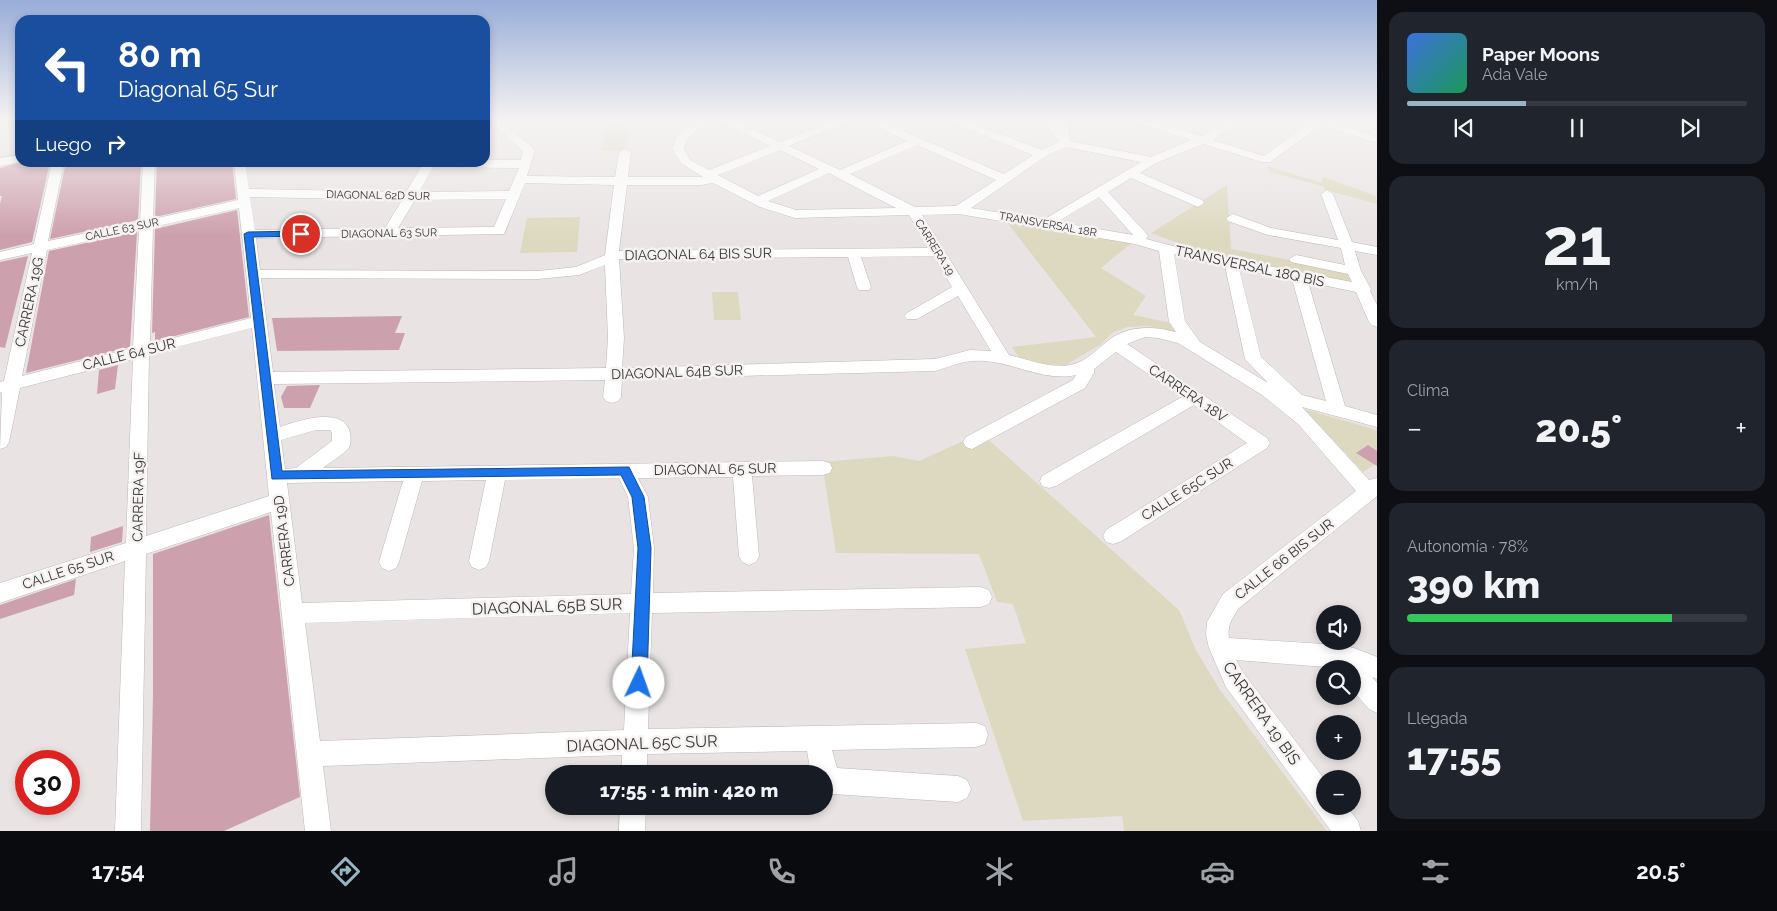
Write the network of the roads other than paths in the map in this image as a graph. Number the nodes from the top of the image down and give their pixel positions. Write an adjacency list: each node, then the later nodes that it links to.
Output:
1 (527, 159): 15 (street)
2 (624, 159): 25 (street)
3 (684, 159): 22 (street)
4 (749, 159): 22 (street)
5 (806, 159): 20 (street, CARRERA 19)
6 (869, 159): 20 (street)
7 (958, 159): 24 (street)
8 (1035, 159): 24 (street)
9 (1141, 159): 12 (street)
10 (1157, 159): 12 (street)
11 (15, 160): 13 (street)
12 (1152, 161): 21 (street)
13 (0, 162)
14 (490, 164): 15 (street)
15 (526, 164): 23 (street)
16 (57, 167): 42 (street, CARRERA 19G)
17 (149, 167): 36 (street, CARRERA 19F)
18 (240, 167): 30 (street, CARRERA 19D)
19 (428, 167): 29 (street)
20 (834, 172): 31 (street); 34 (street, CARRERA 19)
21 (1132, 174): 26 (street); 32 (street)
22 (711, 177): 25 (street); 31 (street)
23 (519, 180): 25 (street); 28 (street)
24 (1006, 180): 33 (street)
25 (622, 181): 48 (street)
26 (1100, 191): 37 (street); 40 (street)
27 (1326, 194): 41 (street)
28 (514, 195): 29 (street, DIAGONAL 62D SUR); 38 (street, DIAGONAL 63 SUR)
29 (410, 196): 30 (street, DIAGONAL 62D SUR); 38 (street)
30 (244, 198): 36 (street, CALLE 63 SUR); 39 (street, CARRERA 19D)
31 (758, 201): 34 (street, TRANSVERSAL 18R)
32 (1198, 203)
33 (959, 210): 34 (street, TRANSVERSAL 18R); 37 (street, TRANSVERSAL 18R)
34 (914, 212): 46 (street, CARRERA 19)
35 (1233, 218): 41 (street)
36 (146, 224): 42 (street, CALLE 63 SUR); 62 (street, CARRERA 19F)
37 (1045, 224): 40 (street, TRANSVERSAL 18R)
38 (389, 233): 39 (street, DIAGONAL 63 SUR)
39 (248, 234): 52 (street, CARRERA 19D)
40 (1136, 240): 43 (street, TRANSVERSAL 18Q BIS)
41 (1347, 246): 44 (street); 51 (street)
42 (40, 247): 47 (street, CALLE 63 SUR); 67 (street, CARRERA 19G)
43 (1166, 249): 50 (street, TRANSVERSAL 18Q BIS); 61 (street)
44 (1377, 251)
45 (853, 252): 46 (street, DIAGONAL 64 BIS SUR); 48 (street, DIAGONAL 64 BIS SUR); 54 (street)
46 (938, 252): 55 (street, CARRERA 19)
47 (0, 256)
48 (612, 257): 52 (street, DIAGONAL 64 BIS SUR); 65 (street)
49 (1296, 260): 51 (street)
50 (1231, 263): 53 (street, TRANSVERSAL 18Q BIS); 71 (street)
51 (1354, 271): 56 (street)
52 (253, 274): 59 (street, CARRERA 19D)
53 (1299, 277): 56 (street, TRANSVERSAL 18Q BIS); 72 (street)
54 (864, 286)
55 (961, 288): 57 (street); 63 (street, CARRERA 19)
56 (1364, 289): 58 (street)
57 (912, 316)
58 (1376, 318)
59 (258, 321): 62 (street, CALLE 64 SUR); 66 (street, CARRERA 19D)
60 (1115, 343): 61 (street); 64 (street); 70 (street, CARRERA 18V)
61 (1194, 345): 68 (street)
62 (140, 352): 67 (street, CALLE 64 SUR); 89 (street, CARRERA 19F)
63 (1004, 359): 64 (street, DIAGONAL 64B SUR); 65 (street, DIAGONAL 64B SUR)
64 (1085, 367): 76 (street)
65 (614, 374): 66 (street, DIAGONAL 64B SUR); 69 (street)
66 (265, 378): 74 (street, CARRERA 19D)
67 (6, 386): 75 (street, CARRERA 19G)
68 (1272, 393): 71 (street); 86 (street)
69 (612, 397)
70 (1195, 397): 77 (street, CARRERA 18V); 85 (street)
71 (1297, 400): 72 (street)
72 (1337, 410): 73 (street)
73 (1377, 421)
74 (272, 436): 83 (street, CARRERA 19D); 84 (street)
75 (0, 442)
76 (972, 442)
77 (1261, 442): 88 (street, CALLE 65C SUR)
78 (824, 468): 79 (street, DIAGONAL 65 SUR)
79 (742, 469): 80 (street, DIAGONAL 65 SUR); 90 (street)
80 (625, 471): 81 (street, DIAGONAL 65 SUR); 95 (street)
81 (497, 472): 82 (street, DIAGONAL 65 SUR); 91 (street)
82 (415, 474): 84 (street, DIAGONAL 65 SUR); 92 (street)
83 (276, 476): 84 (street, DIAGONAL 65 SUR); 87 (street, CARRERA 19D)
84 (299, 476)
85 (1049, 481)
86 (1372, 488): 97 (street, CALLE 66 BIS SUR)
87 (280, 501): 89 (street, CALLE 65 SUR); 96 (street, CARRERA 19D)
88 (1113, 536)
89 (137, 548): 93 (street, CALLE 65 SUR); 112 (street, CARRERA 19F)
90 (749, 556)
91 (479, 560)
92 (388, 562)
93 (0, 593)
94 (981, 597): 95 (street, DIAGONAL 65B SUR)
95 (643, 603): 96 (street, DIAGONAL 65B SUR); 103 (street)
96 (293, 613): 104 (street, CARRERA 19D)
97 (1220, 648): 98 (street); 109 (street, CARRERA 19 BIS)
98 (1320, 660)
99 (1361, 665): 100 (street)
100 (1377, 701)
101 (976, 734): 102 (street, DIAGONAL 65C SUR)
102 (817, 738): 103 (street, DIAGONAL 65C SUR); 106 (street)
103 (636, 742): 104 (street, DIAGONAL 65C SUR); 105 (street)
104 (309, 754): 113 (street, CARRERA 19D)
105 (635, 765)
106 (822, 765)
107 (833, 781): 108 (street)
108 (958, 789)
109 (1316, 789)
110 (633, 815): 114 (street)
111 (1336, 815): 115 (street)
112 (128, 831)
113 (318, 831)
114 (632, 831)
115 (1348, 831)

